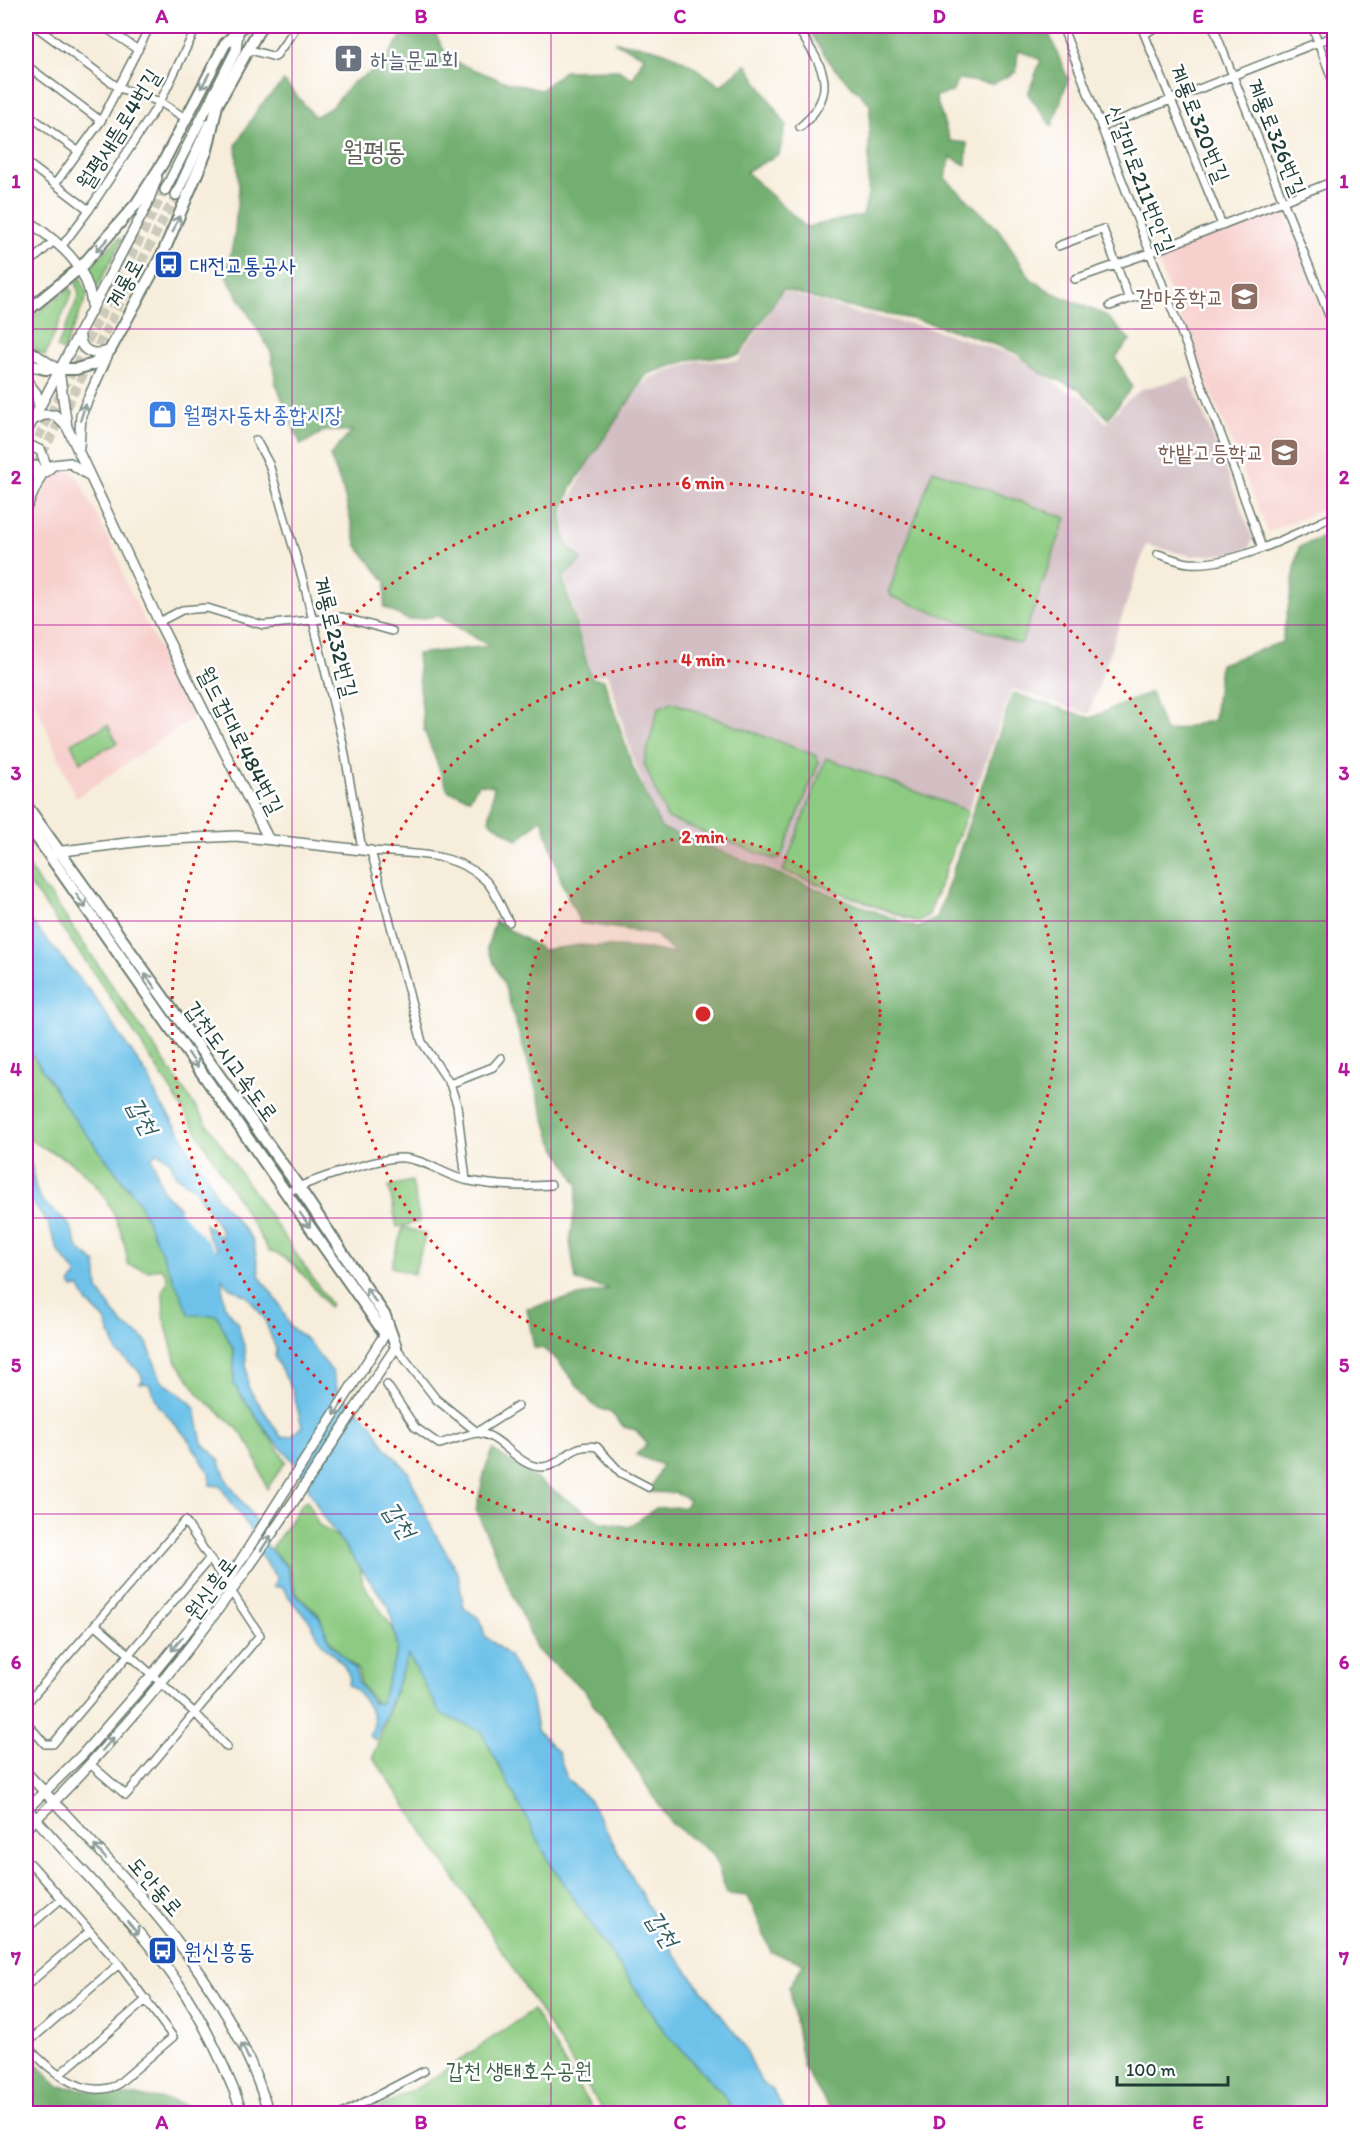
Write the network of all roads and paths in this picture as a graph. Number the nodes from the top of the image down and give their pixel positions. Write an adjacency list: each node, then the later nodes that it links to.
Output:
1 (35, 26): 24 (street)
2 (103, 26): 20 (street)
3 (150, 26): 20 (street)
4 (197, 26): 26 (street, 월평새뜸로4번길)
5 (261, 26): 19 (main road)
6 (297, 26): 19 (street)
7 (796, 26): 31 (street)
8 (1062, 26): 32 (street, 신갈마로211번안길)
9 (1141, 26): 16 (street, 계룡로320번길)
10 (1157, 26): 16 (street)
11 (1176, 26): 12 (street)
12 (1182, 26)
13 (1213, 26): 22 (street, 계룡로326번길)
14 (1312, 26): 18 (street)
15 (240, 29): 29 (main road, 계룡로, one-way to 29); 38 (street)
16 (1145, 34): 25 (street, 계룡로320번길)
17 (1335, 36): 18 (street)
18 (1318, 42): 22 (street); 23 (street)
19 (247, 49): 27 (main road)
20 (138, 50): 24 (street)
21 (26, 65): 30 (street)
22 (1233, 75): 25 (street); 40 (street, 계룡로326번길)
23 (1335, 84)
24 (119, 88): 26 (street); 30 (street)
25 (1171, 99): 32 (street); 43 (street, 계룡로320번길)
26 (160, 102): 29 (street); 41 (street, 월평새뜸로4번길)
27 (217, 105): 39 (street); 59 (main road, 계룡로, one-way to 27)
28 (26, 113): 33 (street)
29 (185, 117): 34 (main road, 계룡로)
30 (100, 122): 33 (street)
31 (800, 127)
32 (1102, 127): 46 (street, 신갈마로211번안길)
33 (79, 152): 37 (street)
34 (164, 161): 49 (main road, 계룡로, one-way to 49); 53 (street)
35 (26, 162): 37 (street)
36 (1335, 181): 40 (street)
37 (55, 184): 41 (street)
38 (165, 190)
39 (176, 195)
40 (1284, 201): 43 (street); 57 (street, 계룡로326번길)
41 (89, 210): 44 (street, 월평새뜸로4번길)
42 (26, 219): 44 (street)
43 (1222, 225): 46 (street)
44 (58, 243): 48 (street, 월평새뜸로4번길); 49 (street)
45 (1058, 246): 47 (street)
46 (1150, 253): 47 (street); 76 (street, 신갈마로211번안길)
47 (1117, 264): 50 (street); 51 (street)
48 (26, 266)
49 (81, 267): 53 (street); 55 (main road, 계룡로)
50 (1075, 279)
51 (1129, 299): 52 (street); 54 (street)
52 (1149, 303)
53 (92, 305): 56 (street)
54 (1110, 306)
55 (26, 312)
56 (82, 323): 59 (street); 61 (street)
57 (1335, 328)
58 (26, 348): 61 (street)
59 (106, 352): 61 (main road, 계룡로); 69 (street, one-way to 59)
60 (26, 364): 61 (main road, 계룡로)
61 (58, 370): 63 (street); 65 (street, 월드컵대로484번길)
62 (26, 380): 63 (street)
63 (39, 406): 64 (street)
64 (33, 420): 65 (street); 66 (street)
65 (68, 427): 69 (street, 월드컵대로484번길)
66 (26, 433)
67 (256, 440): 78 (street, 계룡로232번길)
68 (26, 448): 71 (street)
69 (79, 452): 72 (street, 월드컵대로484번길)
70 (36, 466): 73 (street)
71 (43, 476): 72 (street); 74 (street)
72 (92, 477): 79 (street, 월드컵대로484번길)
73 (26, 485)
74 (26, 508)
75 (1335, 516): 76 (street)
76 (1262, 548): 77 (street)
77 (1158, 554)
78 (311, 620): 79 (street); 80 (street); 84 (street, 계룡로232번길)
79 (159, 622): 83 (street, 월드컵대로484번길)
80 (392, 631)
81 (26, 805): 85 (main road, 갑천도시고속도로)
82 (26, 822): 85 (main road, 갑천도시고속도로)
83 (268, 838): 84 (street); 85 (street, 월드컵대로484번길)
84 (367, 850): 86 (street); 88 (street, 계룡로232번길)
85 (52, 852): 91 (main road, 갑천도시고속도로, one-way to 85); 92 (main road, 갑천도시고속도로, one-way to 92)
86 (509, 922)
87 (501, 1058): 88 (street)
88 (450, 1084): 89 (street, 계룡로232번길)
89 (466, 1180): 90 (street); 91 (street)
90 (551, 1185)
91 (298, 1186): 92 (street); 94 (main road, 갑천도시고속도로, one-way to 91)
92 (286, 1192): 93 (main road, 갑천도시고속도로, one-way to 93)
93 (385, 1334): 94 (street); 100 (street, 원신흥로, one-way to 100)
94 (396, 1347): 97 (street); 101 (street, 원신흥로, one-way to 94)
95 (387, 1385): 97 (street)
96 (518, 1406): 97 (street)
97 (477, 1432): 98 (street)
98 (648, 1487)
99 (210, 1558): 100 (street); 102 (street); 103 (street)
100 (227, 1582): 101 (street); 104 (street, 원신흥로, one-way to 104)
101 (234, 1592): 105 (street, 원신흥로); 107 (street)
102 (95, 1624): 103 (street); 106 (street)
103 (130, 1655): 104 (street); 108 (street)
104 (152, 1675): 105 (street); 112 (street, 원신흥로)
105 (162, 1683): 107 (street); 110 (street, 원신흥로, one-way to 105)
106 (26, 1704)
107 (196, 1714): 109 (street); 110 (street)
108 (26, 1722)
109 (227, 1747)
110 (90, 1764): 113 (street, 원신흥로)
111 (26, 1772): 112 (street, 도안동로)
112 (45, 1793): 113 (street, 도안동로); 114 (street, 원신흥로)
113 (54, 1803): 115 (street, 원신흥로); 127 (street, 도안동로, one-way to 113)
114 (26, 1809): 115 (street, 도안동로)
115 (36, 1819): 116 (street, 원신흥로); 128 (street, 도안동로, one-way to 128)
116 (26, 1828)
117 (28, 1866): 118 (street)
118 (61, 1899): 119 (street); 120 (street)
119 (26, 1929)
120 (90, 1931): 121 (street); 122 (street)
121 (119, 1964): 123 (street); 124 (street)
122 (26, 1986)
123 (147, 1999): 126 (street); 126 (street)
124 (26, 2045): 126 (street)
125 (424, 2071): 129 (street)
126 (59, 2075)
127 (268, 2110)
128 (243, 2114)
129 (342, 2114)

